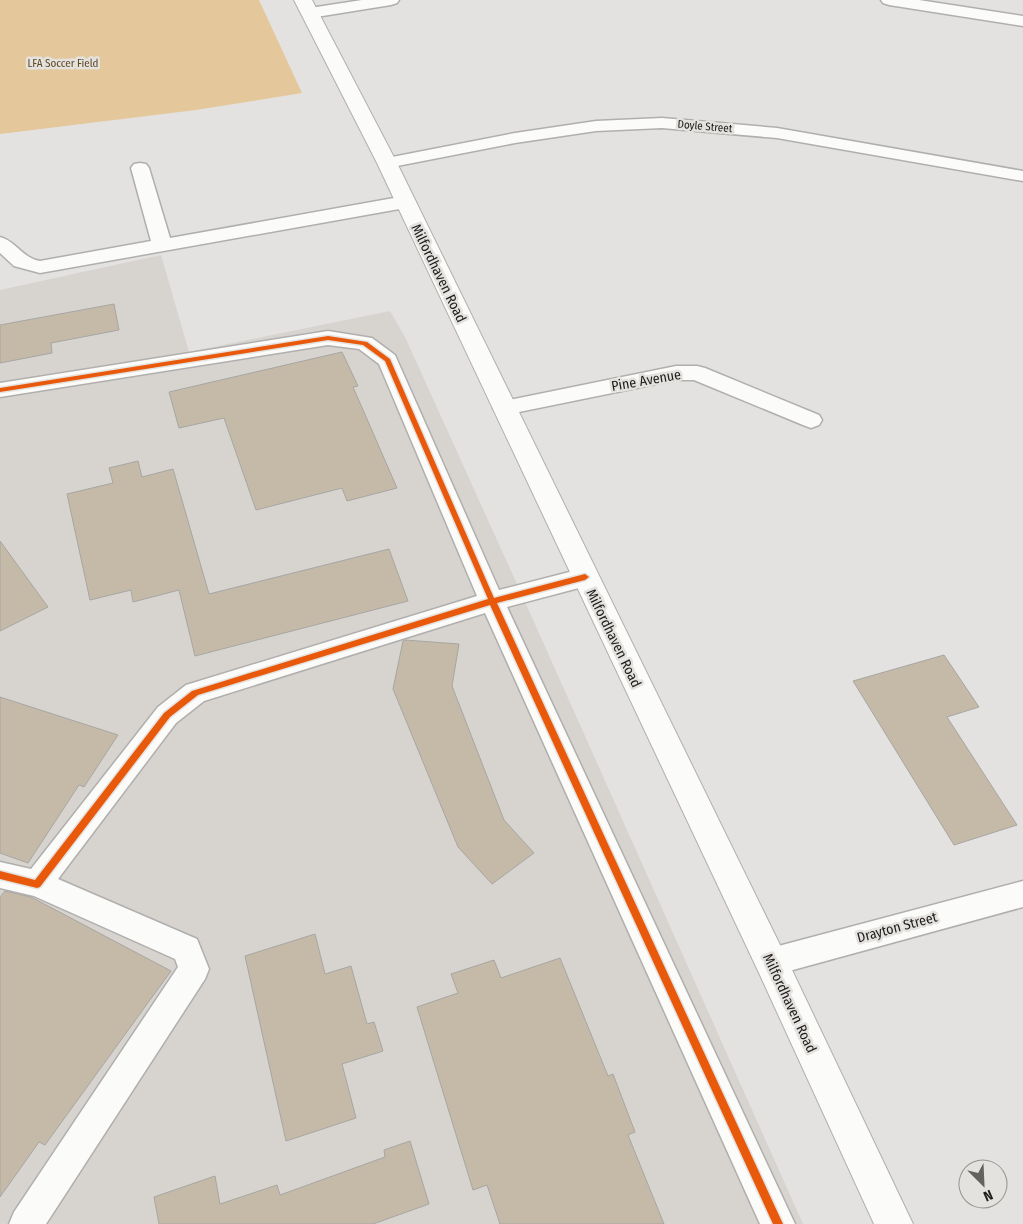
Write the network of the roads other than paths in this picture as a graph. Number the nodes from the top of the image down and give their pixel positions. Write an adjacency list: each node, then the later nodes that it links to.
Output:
1 (391, 0): 3 (street)
2 (889, 0): 4 (street)
3 (306, 6): 5 (main road, Milfordhaven Road)
4 (1023, 21)
5 (387, 163): 7 (street, Doyle Street); 8 (main road, Milfordhaven Road)
6 (140, 168): 10 (street)
7 (1023, 176)
8 (405, 202): 10 (street); 12 (main road, Milfordhaven Road)
9 (0, 243): 10 (street)
10 (162, 245)
11 (0, 390): 15 (street)
12 (504, 408): 13 (street, Pine Avenue); 14 (main road, Milfordhaven Road)
13 (811, 420)
14 (585, 577): 15 (street); 19 (main road, Milfordhaven Road)
15 (492, 601): 17 (street); 21 (street)
16 (0, 875): 17 (street)
17 (37, 884): 20 (street)
18 (1023, 894): 19 (street, Drayton Street)
19 (771, 962): 22 (main road, Milfordhaven Road)
20 (26, 1224)
21 (778, 1224)
22 (894, 1224)

